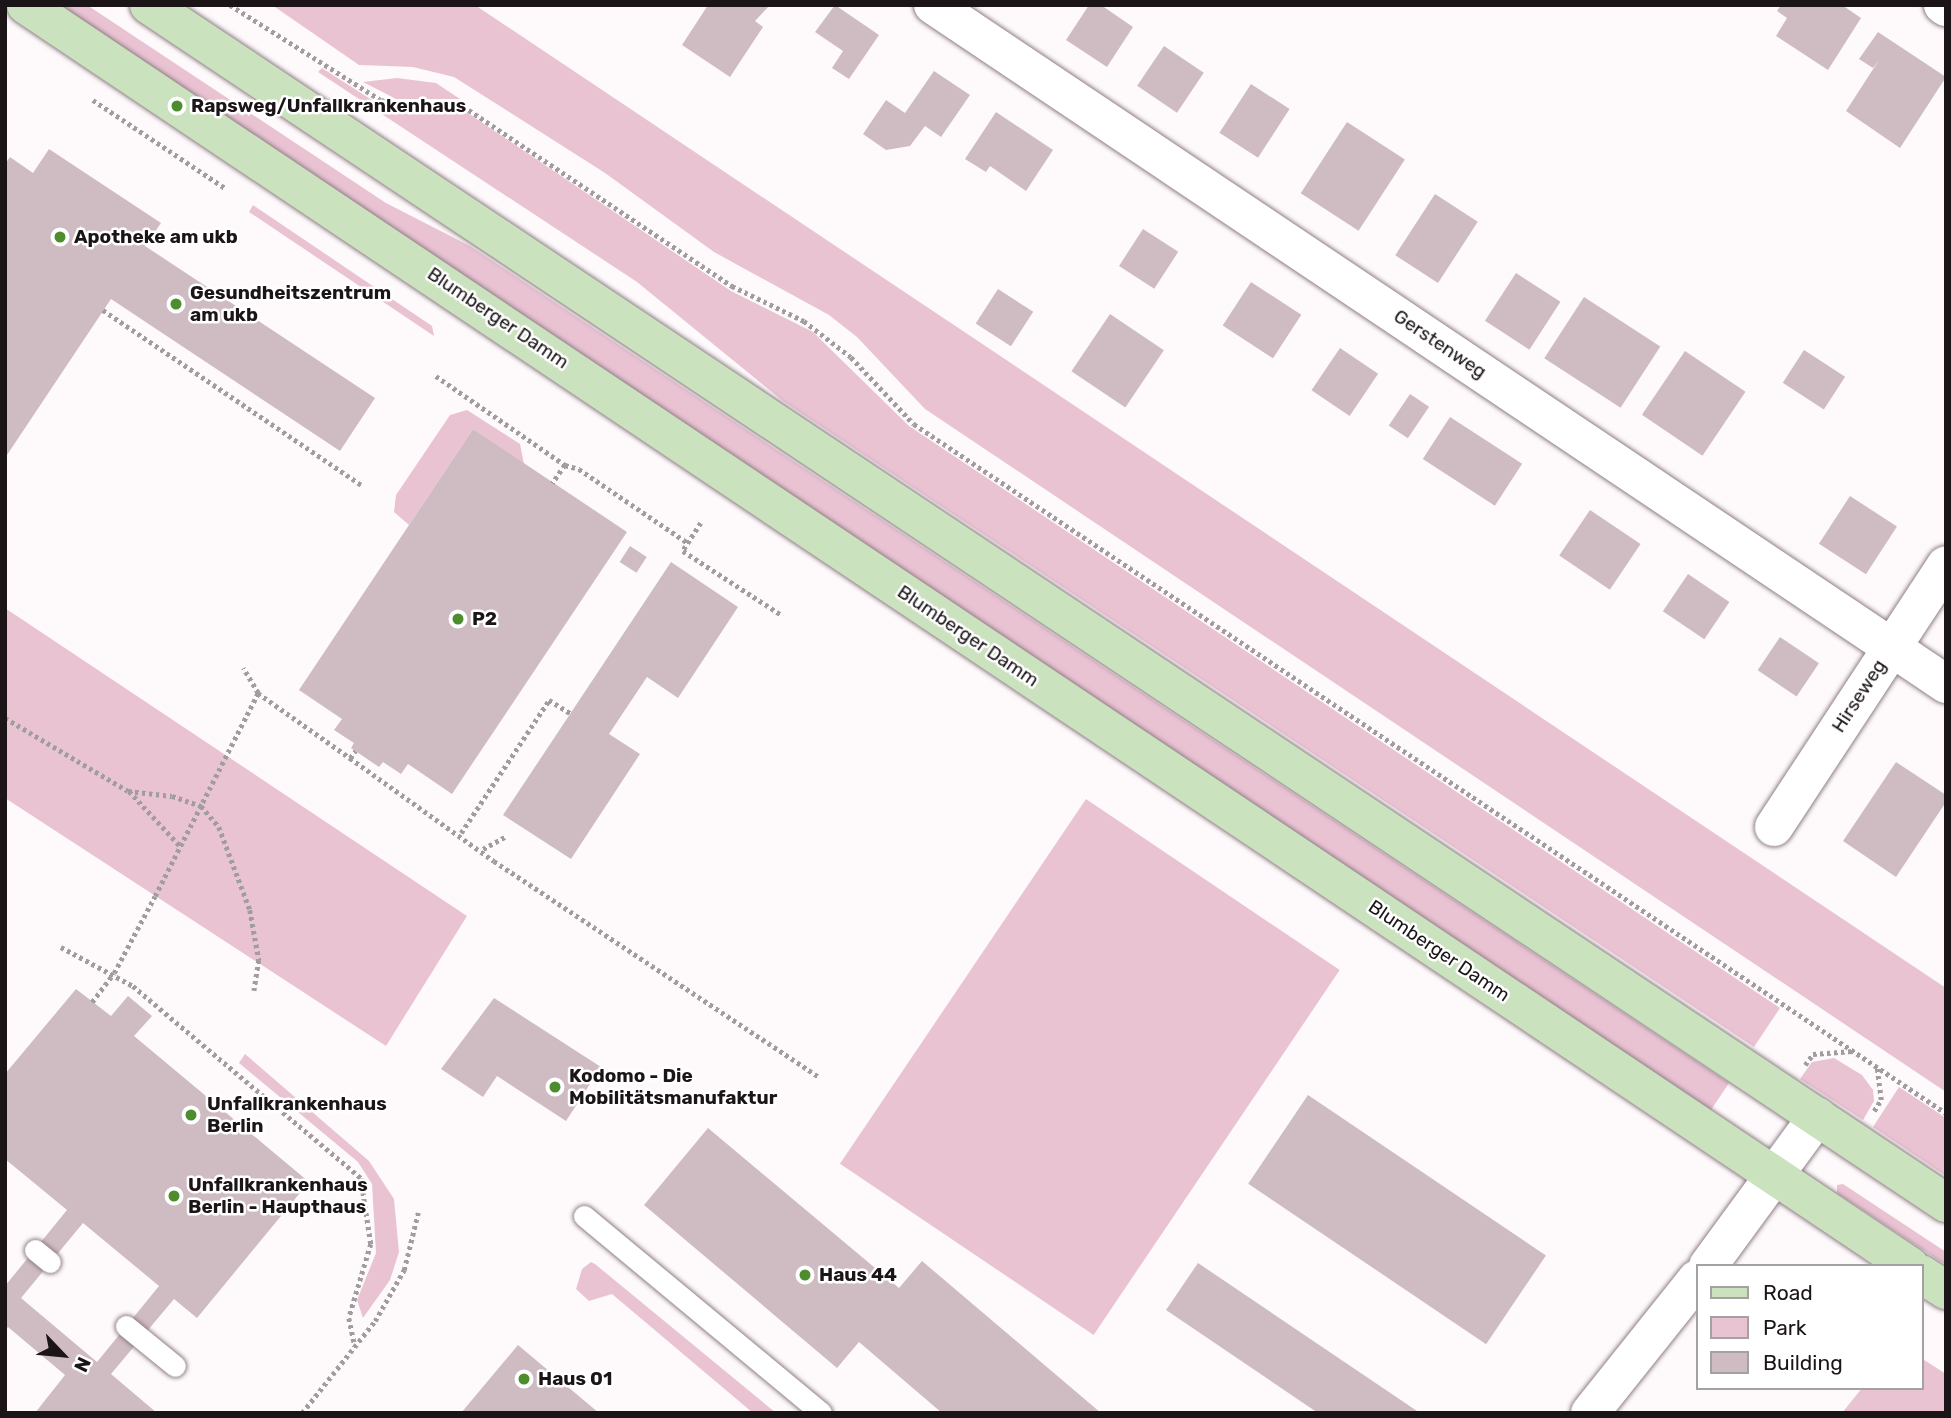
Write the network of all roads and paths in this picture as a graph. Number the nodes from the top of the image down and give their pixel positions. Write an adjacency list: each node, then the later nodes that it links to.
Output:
1 (26, 5): 40 (main road, Blumberger Damm)
2 (149, 5): 38 (main road)
3 (230, 5): 33 (path)
4 (933, 5): 14 (street, Gerstenweg)
5 (103, 310): 9 (path)
6 (436, 376): 7 (path)
7 (565, 465): 8 (path); 11 (path)
8 (553, 483)
9 (363, 486)
10 (701, 523): 11 (path)
11 (688, 543): 13 (path)
12 (1946, 565): 14 (street, Hirseweg)
13 (783, 616)
14 (1891, 648): 16 (street, Gerstenweg); 24 (street, Hirseweg)
15 (243, 668): 17 (path)
16 (1946, 684)
17 (258, 693): 21 (path); 23 (path)
18 (571, 714): 25 (path)
19 (5, 718): 22 (path)
20 (355, 751): 21 (path)
21 (350, 758): 25 (path)
22 (128, 791): 23 (path); 27 (path)
23 (201, 806): 27 (path); 31 (path)
24 (1774, 827)
25 (461, 833): 28 (path)
26 (505, 837): 28 (path)
27 (181, 848): 30 (path)
28 (483, 849): 35 (path)
29 (61, 947): 30 (path)
30 (114, 973): 32 (path); 50 (path)
31 (254, 991)
32 (92, 1002)
33 (1853, 1051): 34 (path); 36 (path)
34 (1877, 1066): 37 (path); 39 (path)
35 (820, 1077)
36 (1797, 1077)
37 (1946, 1113)
38 (1817, 1117): 40 (street); 41 (main road)
39 (1867, 1121)
40 (1777, 1177): 44 (street); 45 (main road, Blumberger Damm)
41 (1946, 1203)
42 (418, 1213): 50 (path)
43 (584, 1216): 53 (lane)
44 (1710, 1264)
45 (1907, 1264)
46 (1923, 1274): 48 (main road)
47 (1696, 1280): 54 (street)
48 (1946, 1290)
49 (126, 1326): 51 (lane)
50 (355, 1346): 52 (path)
51 (175, 1366)
52 (302, 1413)
53 (821, 1413)
54 (1590, 1413)

